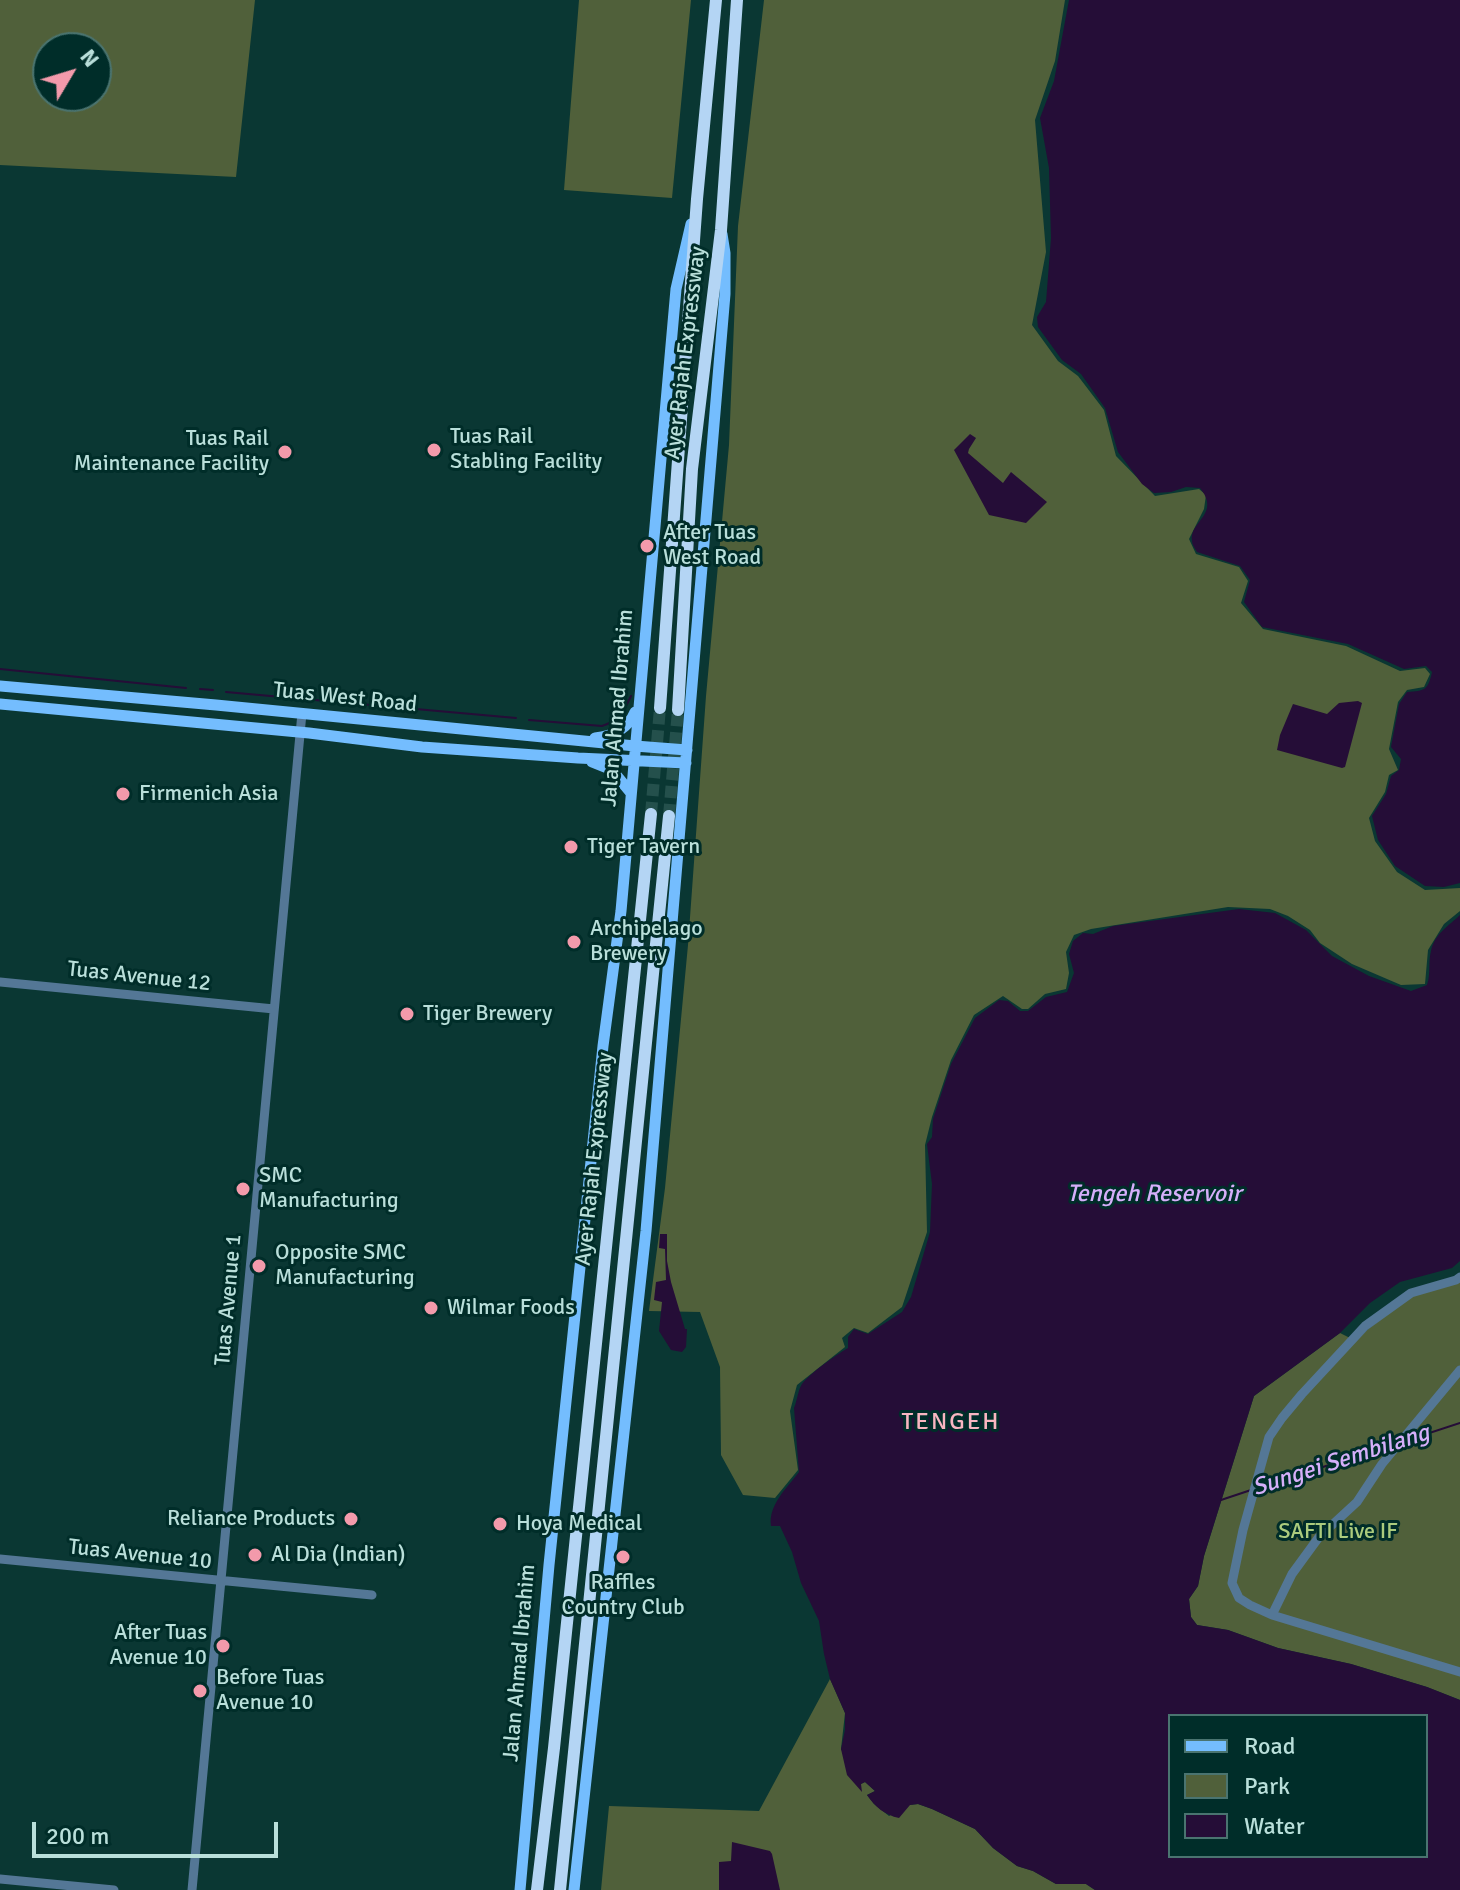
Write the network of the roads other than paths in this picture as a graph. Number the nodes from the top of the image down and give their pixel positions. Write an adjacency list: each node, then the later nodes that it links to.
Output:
1 (716, 0): 3 (highway, Ayer Rajah Expressway)
2 (739, 0): 4 (highway, Ayer Rajah Expressway)
3 (697, 199): 6 (main road, Jalan Ahmad Ibrahim); 8 (highway, Ayer Rajah Expressway)
4 (721, 230): 9 (highway, Ayer Rajah Expressway); 14 (main road)
5 (0, 686): 10 (main road, Tuas West Road)
6 (639, 700): 12 (main road); 13 (main road, Jalan Ahmad Ibrahim)
7 (0, 704): 11 (main road, Tuas West Road)
8 (660, 708)
9 (678, 710)
10 (302, 713): 11 (street, Tuas Avenue 1); 12 (main road, Tuas West Road)
11 (301, 732): 15 (main road, Tuas West Road); 21 (street, Tuas Avenue 1)
12 (578, 741): 13 (main road, Tuas West Road)
13 (635, 746): 14 (main road, Tuas West Road); 16 (main road, Jalan Ahmad Ibrahim)
14 (686, 756): 16 (main road, Tuas West Road); 35 (main road)
15 (578, 758): 16 (main road, Tuas West Road); 17 (main road)
16 (634, 759): 17 (main road, Jalan Ahmad Ibrahim)
17 (631, 793): 32 (main road, Jalan Ahmad Ibrahim)
18 (651, 814): 33 (highway, Ayer Rajah Expressway)
19 (669, 816): 34 (highway, Ayer Rajah Expressway)
20 (0, 982): 21 (street, Tuas Avenue 12)
21 (274, 1009): 25 (street, Tuas Avenue 1)
22 (1460, 1277): 27 (street)
23 (1460, 1370): 27 (street)
24 (0, 1559): 25 (street, Tuas Avenue 10)
25 (220, 1581): 26 (street, Tuas Avenue 10); 31 (street, Tuas Avenue 1)
26 (372, 1595)
27 (1272, 1615): 28 (street)
28 (1460, 1672)
29 (0, 1879): 30 (street)
30 (114, 1890)
31 (192, 1890)
32 (520, 1890)
33 (537, 1890)
34 (560, 1890)
35 (574, 1890)

